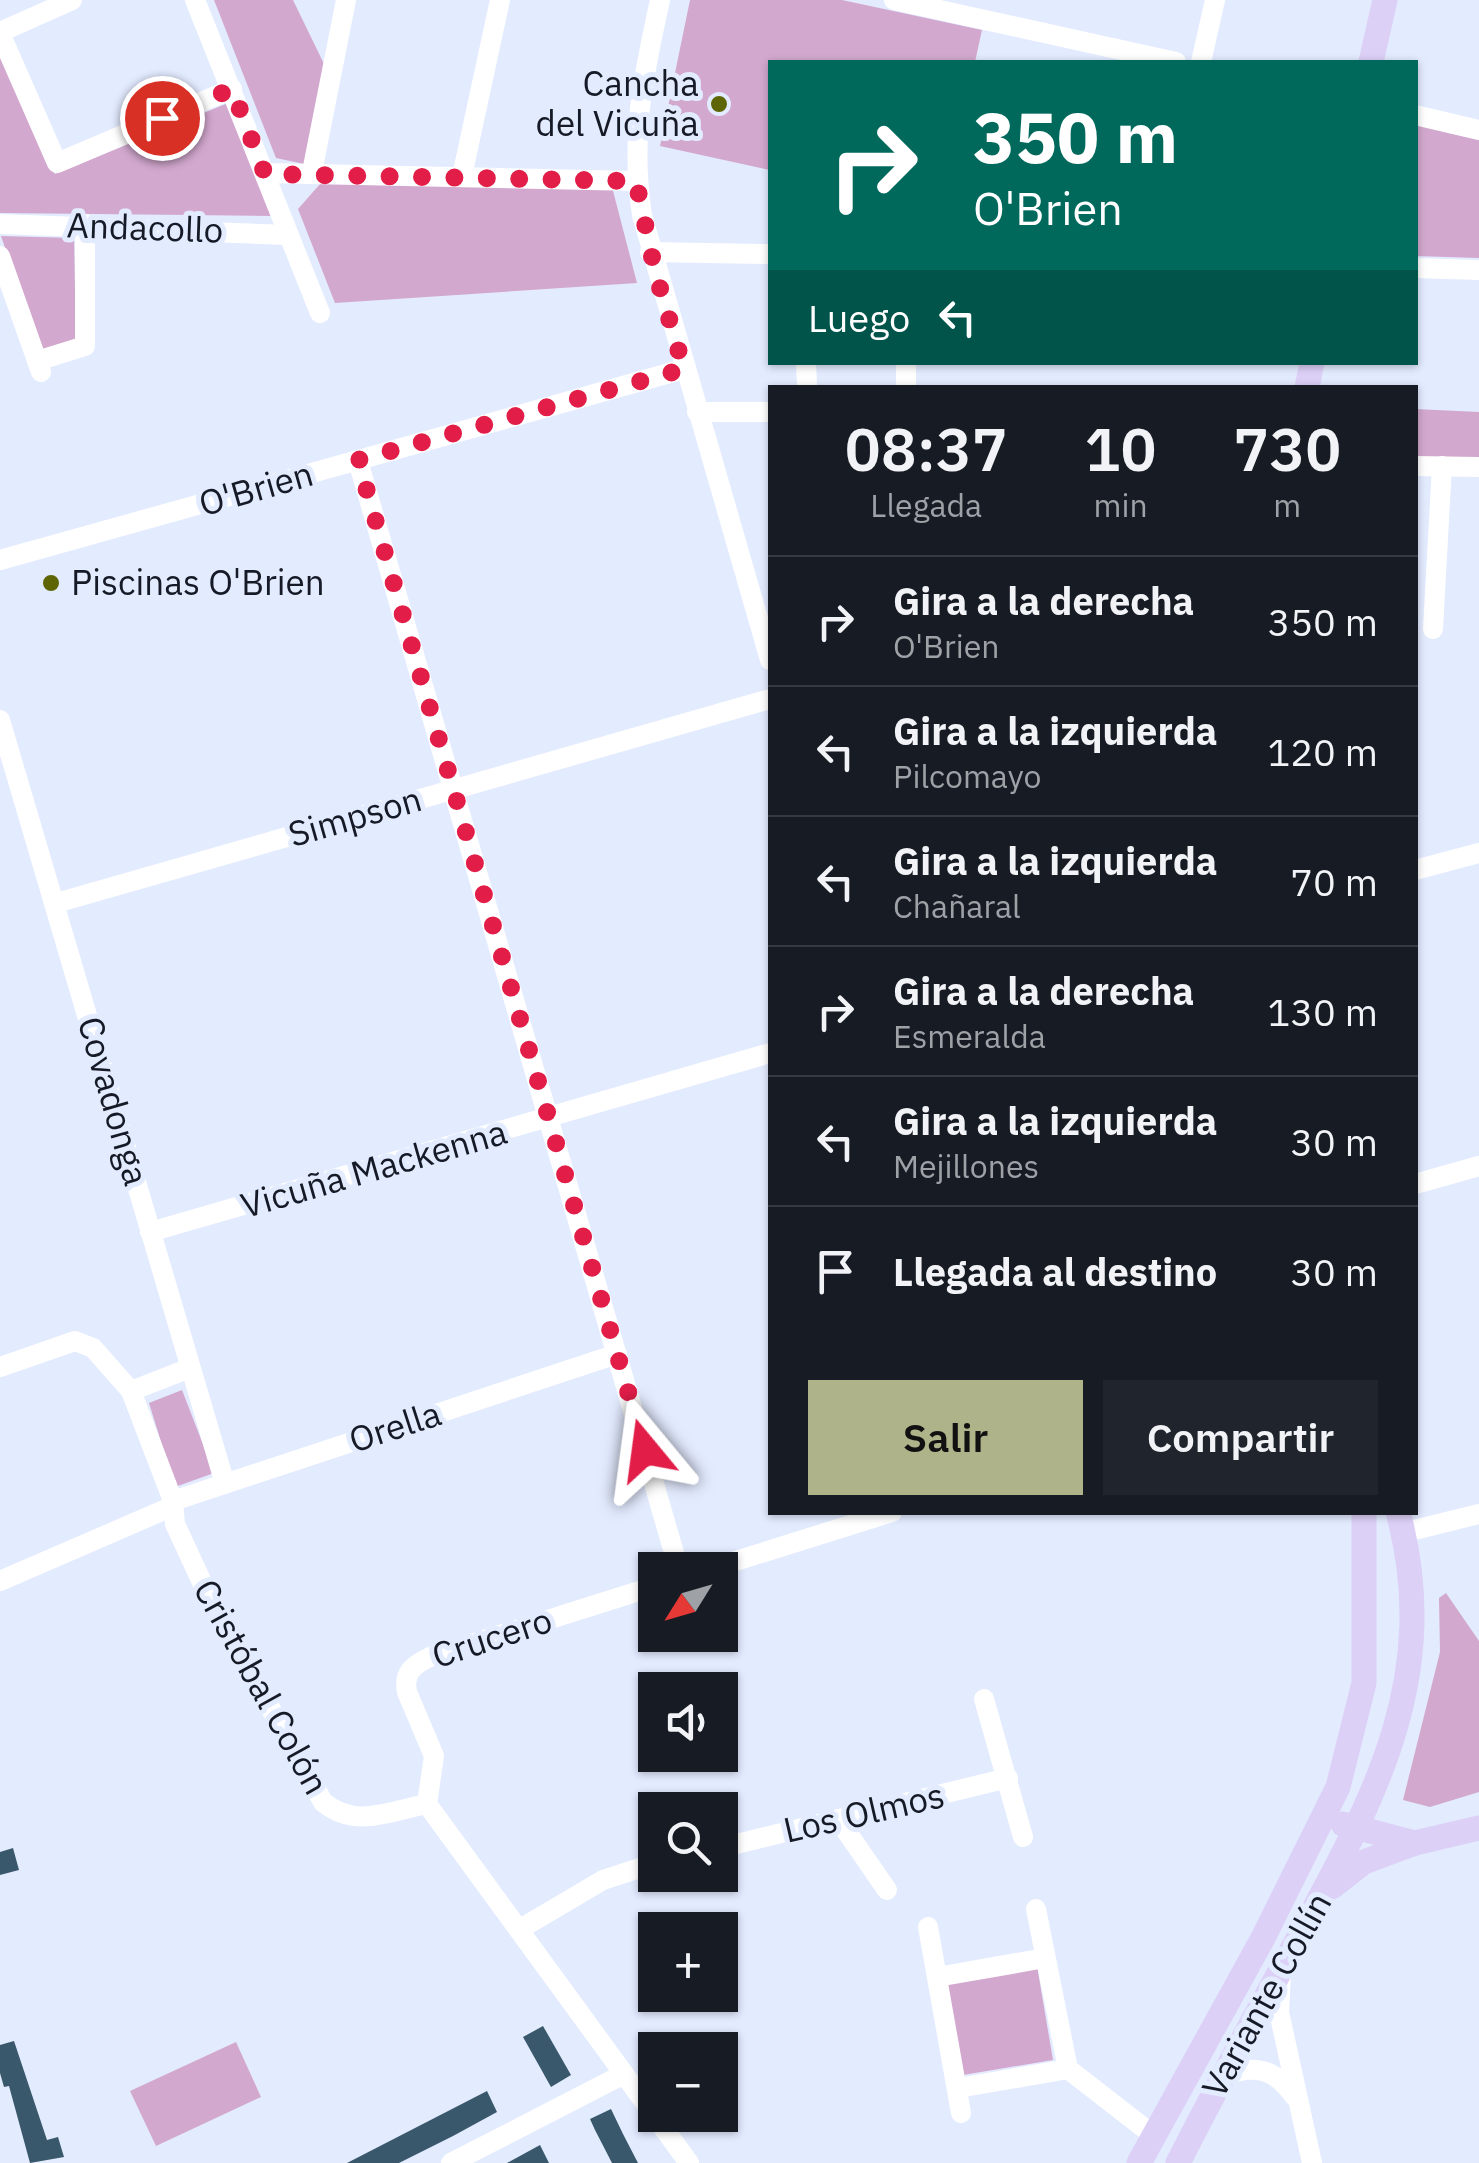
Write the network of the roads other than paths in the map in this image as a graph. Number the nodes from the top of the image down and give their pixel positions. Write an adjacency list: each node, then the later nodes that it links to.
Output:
1 (72, 0): 10 (street)
2 (196, 0): 14 (street)
3 (346, 0): 17 (street)
4 (500, 0): 19 (street)
5 (660, 0): 20 (street)
6 (894, 0): 9 (street)
7 (1214, 0): 12 (street)
8 (1385, 0): 13 (main road)
9 (966, 8): 11 (street)
10 (0, 32): 14 (street)
11 (1168, 60)
12 (1200, 60)
13 (1370, 60)
14 (232, 89): 18 (street)
15 (1418, 116): 16 (street)
16 (1479, 130)
17 (312, 172): 18 (street); 19 (street)
18 (265, 174): 23 (street)
19 (462, 176): 20 (street)
20 (636, 181): 24 (street)
21 (0, 224): 22 (street, Andacollo)
22 (86, 224): 23 (street, Andacollo); 26 (street)
23 (289, 235): 29 (street)
24 (650, 252): 25 (street); 30 (street)
25 (768, 254)
26 (0, 256)
27 (1418, 268): 28 (street)
28 (1479, 270)
29 (320, 312)
30 (684, 369): 31 (street); 33 (street, O'Brien)
31 (697, 412): 32 (street); 39 (street)
32 (768, 412)
33 (358, 460): 37 (street, O'Brien); 42 (street)
34 (1418, 466): 35 (street)
35 (1442, 466): 36 (street); 38 (street)
36 (1479, 467)
37 (0, 560)
38 (1432, 629)
39 (768, 653)
40 (768, 699): 42 (street, Simpson)
41 (0, 720): 45 (street, Covadonga)
42 (454, 789): 45 (street, Simpson); 47 (street)
43 (1479, 853): 44 (street)
44 (1418, 869)
45 (56, 902): 50 (street, Covadonga)
46 (768, 1054): 47 (street, Vicuña Mackenna)
47 (549, 1119): 50 (street, Vicuña Mackenna); 51 (street)
48 (1479, 1166): 49 (street)
49 (1418, 1183)
50 (150, 1232): 53 (street, Covadonga)
51 (617, 1354): 55 (street, Orella); 61 (street)
52 (0, 1366): 54 (street, Cristóbal Colón)
53 (190, 1368): 54 (street); 55 (street, Covadonga)
54 (131, 1391): 56 (street, Cristóbal Colón)
55 (224, 1484): 56 (street, Orella)
56 (172, 1504): 63 (street, Orella); 67 (street, Cristóbal Colón)
57 (1479, 1514): 60 (street)
58 (882, 1515): 62 (street)
59 (1364, 1515): 68 (main road, Variante Collín)
60 (1400, 1523): 70 (main road, Variante Collín)
61 (675, 1552)
62 (738, 1560)
63 (0, 1581)
64 (638, 1591): 67 (street, Crucero)
65 (984, 1699): 66 (street)
66 (1008, 1778): 69 (street, Los Olmos); 72 (street)
67 (427, 1804): 80 (street)
68 (1324, 1818): 70 (main road); 90 (main road, Variante Collín)
69 (838, 1819): 74 (street, Los Olmos); 76 (street)
70 (1359, 1828): 73 (main road); 78 (main road, Variante Collín)
71 (1479, 1828): 73 (main road)
72 (1023, 1837)
73 (1415, 1843): 78 (main road)
74 (738, 1844)
75 (638, 1869): 80 (street)
76 (887, 1890)
77 (1036, 1909): 81 (street)
78 (1313, 1911): 82 (main road, Variante Collín)
79 (928, 1928): 83 (street)
80 (520, 1929): 85 (street)
81 (1045, 1958): 83 (street); 84 (street)
82 (1282, 1967): 86 (main road, Variante Collín); 88 (street)
83 (937, 1977): 87 (street)
84 (1068, 2068): 87 (street); 90 (street)
85 (624, 2074): 91 (street); 92 (street)
86 (1223, 2076): 88 (street); 94 (main road, Variante Collín)
87 (958, 2088): 89 (street)
88 (1299, 2102): 95 (street)
89 (961, 2113)
90 (1153, 2135): 93 (main road, Variante Collín)
91 (451, 2163)
92 (689, 2163)
93 (1138, 2163)
94 (1178, 2163)
95 (1312, 2163)

